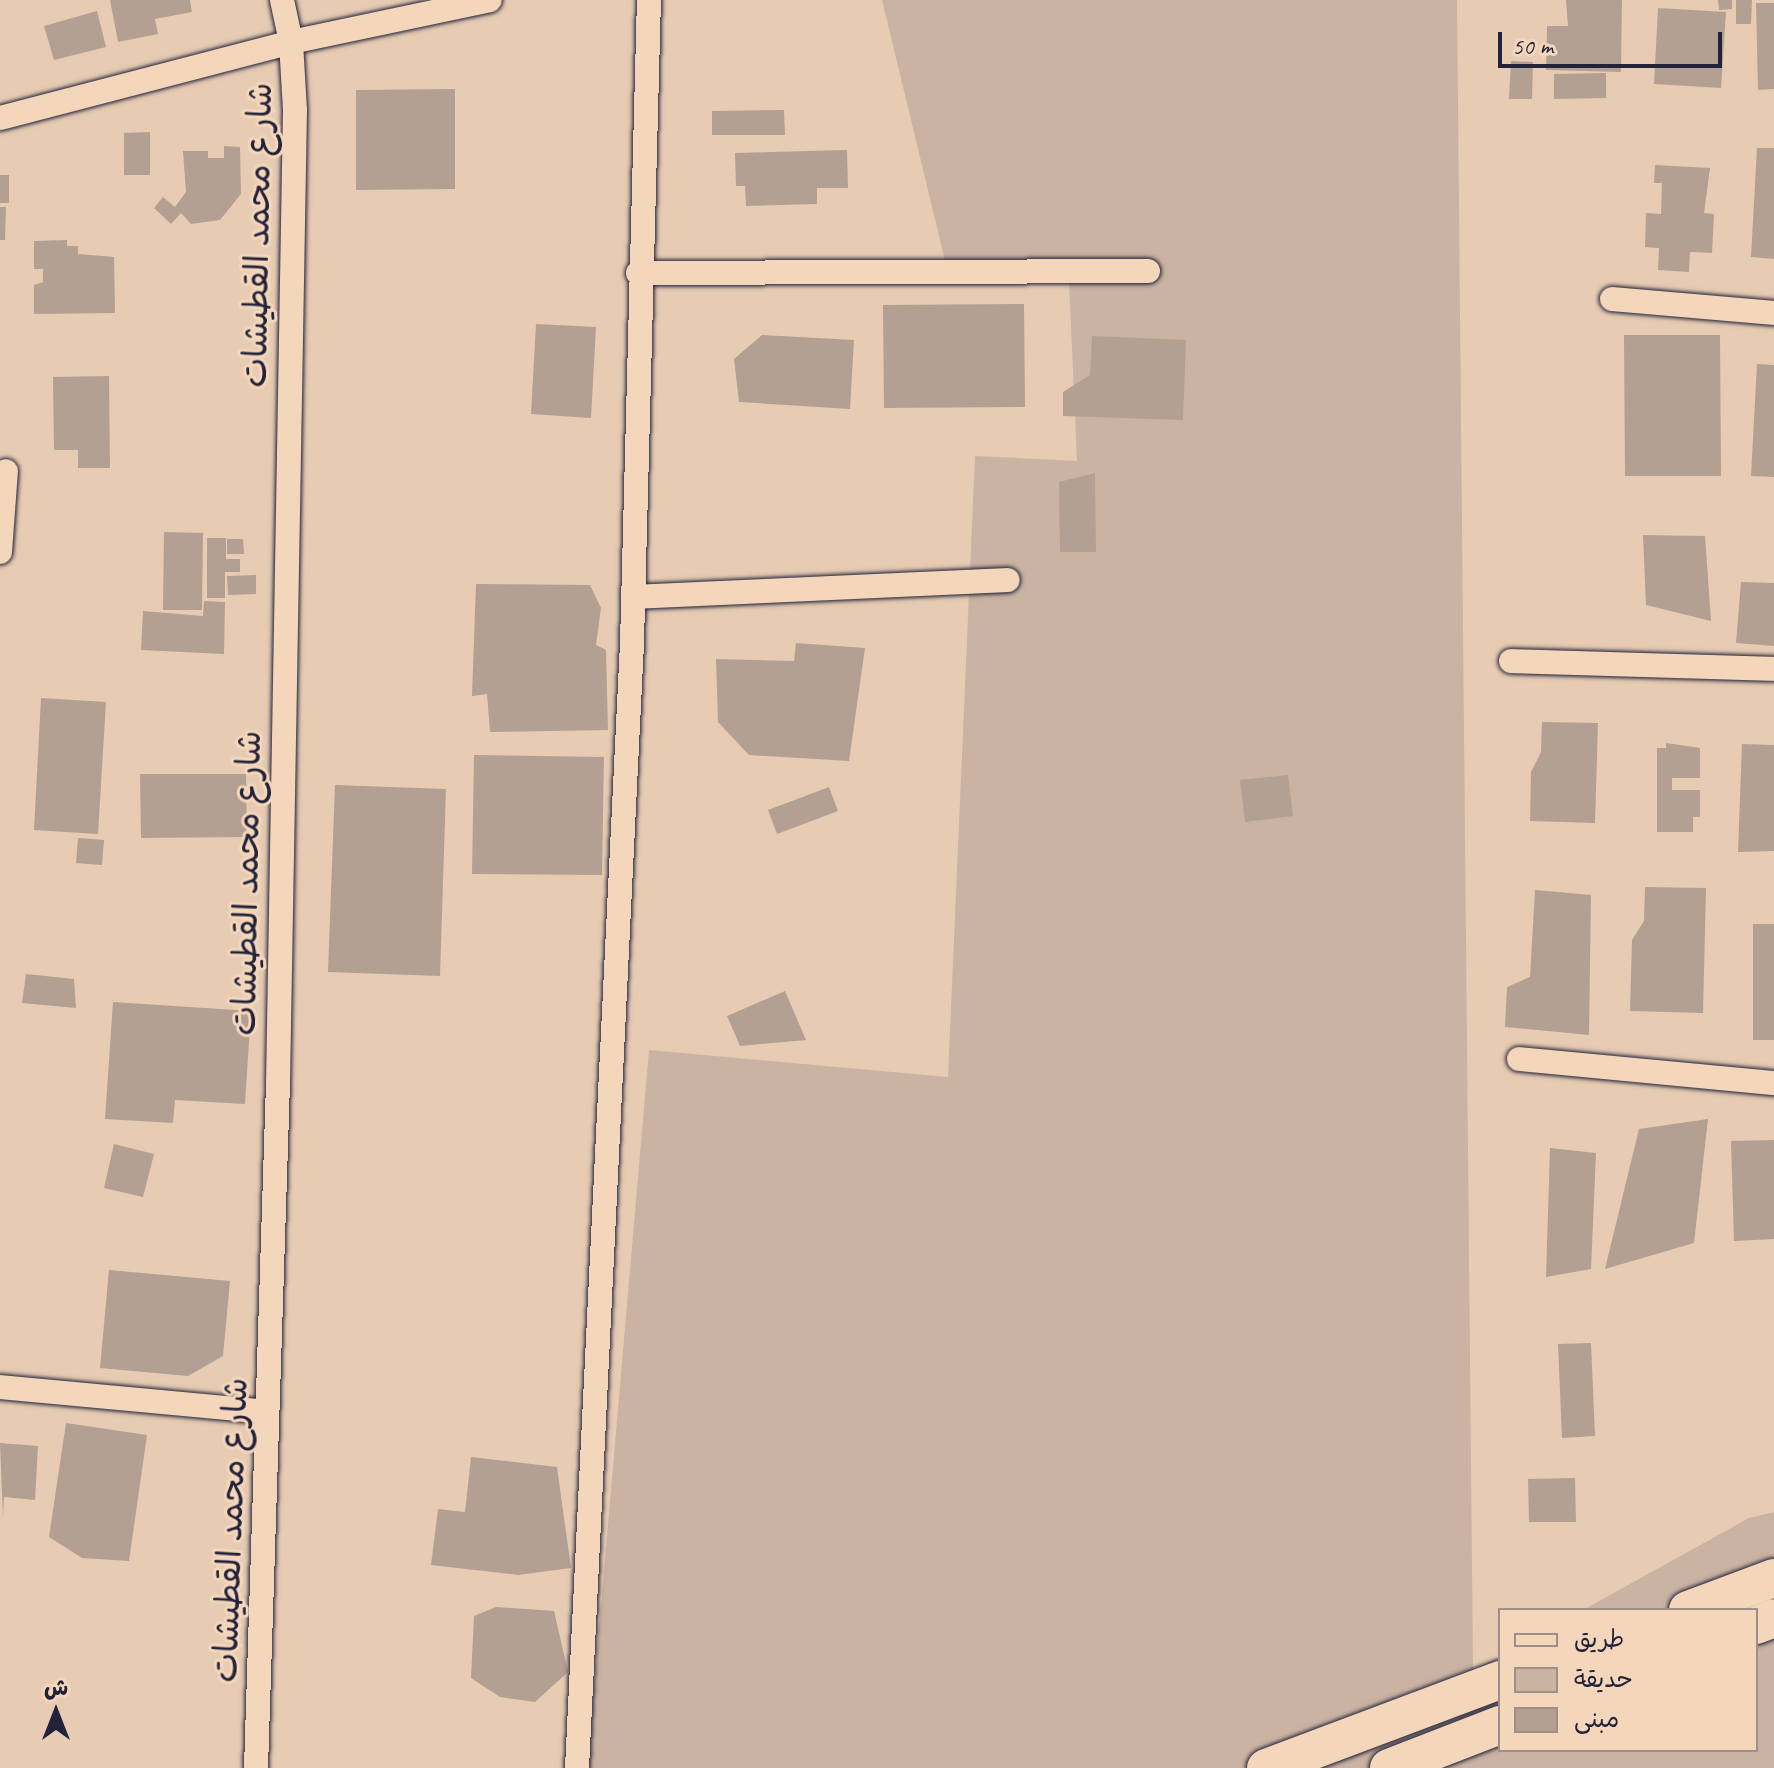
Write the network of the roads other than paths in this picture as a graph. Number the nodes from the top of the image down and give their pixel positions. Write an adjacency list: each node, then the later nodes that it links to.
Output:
1 (282, 0): 4 (street, شارع محمد القطيشات)
2 (490, 0): 4 (street)
3 (649, 0): 7 (street)
4 (291, 42): 5 (street); 19 (street, شارع محمد القطيشات)
5 (0, 118)
6 (1148, 271): 7 (street)
7 (638, 273): 13 (street)
8 (1612, 299): 9 (street)
9 (1774, 313)
10 (6, 471): 11 (street)
11 (0, 552)
12 (1008, 580): 13 (street)
13 (633, 597): 25 (street)
14 (1511, 661): 15 (street)
15 (1774, 669)
16 (1519, 1059): 17 (street)
17 (1774, 1083)
18 (0, 1387): 19 (street)
19 (267, 1412): 24 (street, شارع محمد القطيشات)
20 (1774, 1578): 21 (main road)
21 (1693, 1608)
22 (1498, 1681): 26 (main road)
23 (1498, 1726): 27 (main road)
24 (256, 1768)
25 (577, 1768)
26 (1266, 1768)
27 (1389, 1768)

